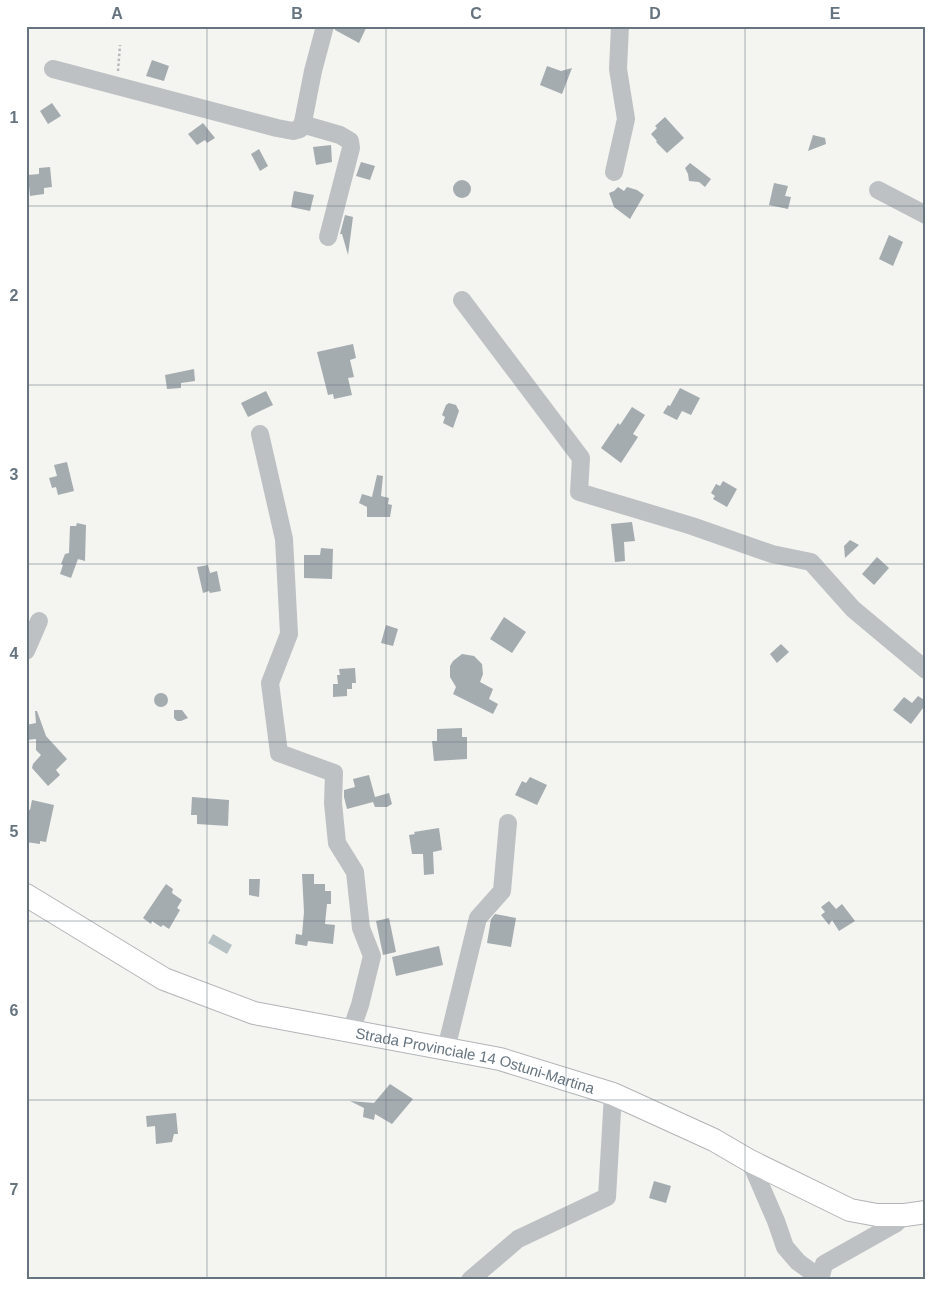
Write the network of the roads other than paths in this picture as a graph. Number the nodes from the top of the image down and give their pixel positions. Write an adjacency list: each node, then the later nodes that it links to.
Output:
1 (325, 26): 4 (street)
2 (620, 26): 5 (street)
3 (53, 68): 4 (street)
4 (302, 124): 8 (street)
5 (614, 172)
6 (878, 190): 7 (street)
7 (926, 216)
8 (328, 237)
9 (462, 300): 13 (street)
10 (260, 434): 16 (street)
11 (39, 621): 12 (street)
12 (26, 651)
13 (926, 670)
14 (508, 822): 17 (street)
15 (26, 896): 16 (main road, Strada Provinciale 14 Ostuni-Martina)
16 (352, 1031): 17 (main road, Strada Provinciale 14 Ostuni-Martina)
17 (446, 1049): 18 (main road, Strada Provinciale 14 Ostuni-Martina)
18 (613, 1094): 19 (main road, Strada Provinciale 14 Ostuni-Martina); 22 (street)
19 (750, 1160): 20 (main road, Strada Provinciale 14 Ostuni-Martina); 21 (street)
20 (916, 1213): 21 (street)
21 (820, 1279)
22 (470, 1280)

